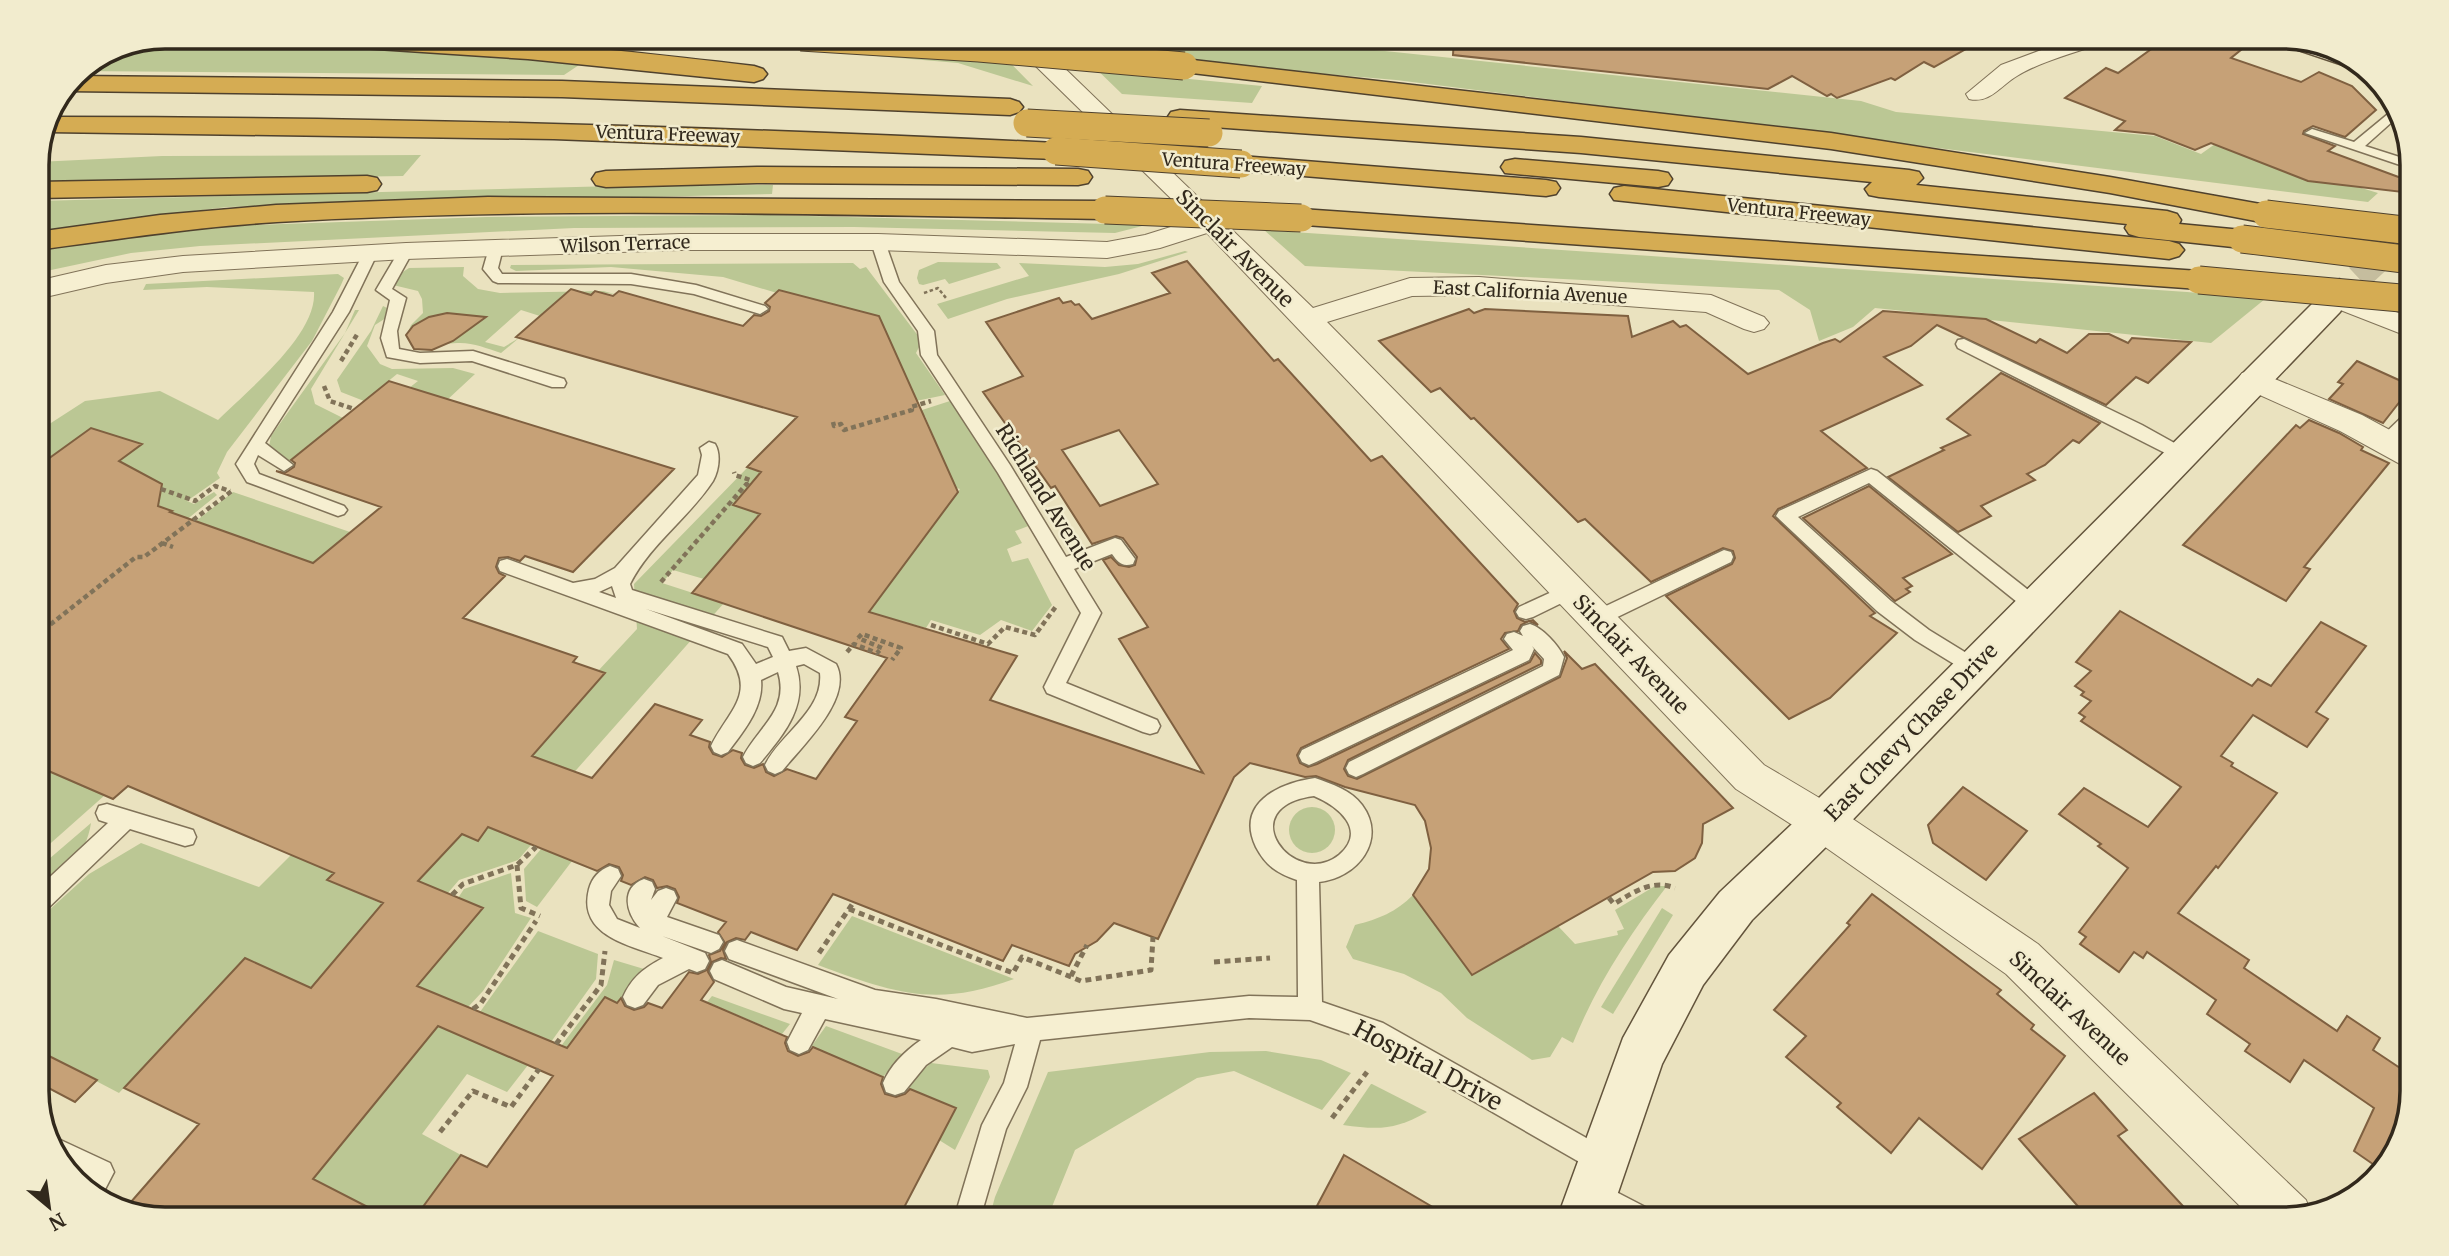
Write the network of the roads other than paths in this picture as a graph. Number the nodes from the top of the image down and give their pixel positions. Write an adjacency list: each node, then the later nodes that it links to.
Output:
1 (498, 49): 12 (highway)
2 (990, 49): 21 (highway, bridge)
3 (1030, 49): 6 (street, Sinclair Avenue)
4 (1065, 49): 6 (street)
5 (2065, 49): 8 (street)
6 (1037, 56): 19 (street, Sinclair Avenue)
7 (82, 84): 12 (highway, Ventura Freeway)
8 (1979, 94)
9 (70, 99): 12 (highway)
10 (63, 110): 12 (highway)
11 (2389, 116): 15 (lane)
12 (1033, 129): 14 (highway, Ventura Freeway); 17 (highway, Ventura Freeway, bridge); 21 (highway); 21 (highway, Ventura Freeway)
13 (2312, 133): 15 (lane)
14 (52, 137)
15 (2356, 147): 16 (lane)
16 (2400, 160)
17 (1248, 171): 18 (highway); 21 (highway, Ventura Freeway)
18 (49, 190)
19 (1212, 223): 23 (street, Wilson Terrace); 34 (street, Sinclair Avenue)
20 (2400, 231): 21 (highway, Ventura Freeway, bridge)
21 (2247, 235): 24 (highway); 28 (highway, bridge); 29 (highway, Ventura Freeway)
22 (49, 239): 31 (highway, bridge)
23 (878, 242): 25 (street, Wilson Terrace); 50 (lane, Richland Avenue)
24 (2400, 246)
25 (496, 248): 26 (street, Wilson Terrace); 33 (lane)
26 (406, 251): 27 (street, Wilson Terrace); 39 (lane)
27 (371, 252): 30 (street, Wilson Terrace); 40 (lane)
28 (2400, 258)
29 (2400, 276)
30 (49, 287)
31 (2400, 298)
32 (2332, 301): 36 (street); 38 (main road, East Chevy Chase Drive)
33 (760, 309)
34 (1307, 319): 35 (street, East California Avenue); 52 (street, Sinclair Avenue)
35 (1754, 323)
36 (2400, 325)
37 (1964, 344): 43 (lane)
38 (2253, 380): 42 (street); 43 (main road, East Chevy Chase Drive)
39 (558, 383)
40 (256, 445): 44 (lane); 45 (lane)
41 (709, 448): 48 (lane)
42 (2399, 449)
43 (2180, 454): 53 (main road, East Chevy Chase Drive)
44 (284, 465)
45 (338, 510)
46 (1724, 557): 54 (lane)
47 (1126, 559): 50 (lane)
48 (632, 562): 51 (lane); 56 (lane)
49 (507, 566): 51 (lane)
50 (1062, 566): 60 (lane, Richland Avenue)
51 (573, 590): 56 (lane)
52 (1569, 591): 54 (street, Sinclair Avenue); 55 (lane)
53 (2034, 605): 58 (main road, East Chevy Chase Drive); 58 (lane)
54 (1596, 619): 66 (street, Sinclair Avenue)
55 (1523, 627): 62 (lane); 65 (lane)
56 (706, 630): 57 (lane); 59 (lane)
57 (784, 660): 59 (lane); 63 (lane); 64 (lane)
58 (1974, 667): 66 (main road, East Chevy Chase Drive)
59 (750, 676): 61 (lane)
60 (1150, 726)
61 (721, 746)
62 (1309, 756)
63 (753, 757)
64 (775, 765)
65 (1356, 768)
66 (1824, 822): 86 (main road, East Chevy Chase Drive); 89 (street, Sinclair Avenue)
67 (185, 837): 71 (lane)
68 (1308, 873): 68 (lane); 79 (lane)
69 (610, 876): 77 (lane)
70 (644, 890): 73 (lane)
71 (49, 891)
72 (666, 898): 73 (lane)
73 (657, 923): 74 (lane)
74 (711, 942)
75 (737, 951): 80 (lane)
76 (722, 971): 78 (lane)
77 (635, 997)
78 (819, 1007): 81 (lane); 82 (lane)
79 (1310, 1009): 80 (lane, Hospital Drive); 86 (lane, Hospital Drive)
80 (1031, 1029): 81 (lane); 87 (lane)
81 (949, 1035): 83 (lane)
82 (799, 1042)
83 (895, 1083)
84 (70, 1158): 85 (lane)
85 (94, 1183)
86 (1593, 1191): 88 (lane, Hospital Drive)
87 (971, 1207)
88 (1621, 1207)
89 (2277, 1207)

